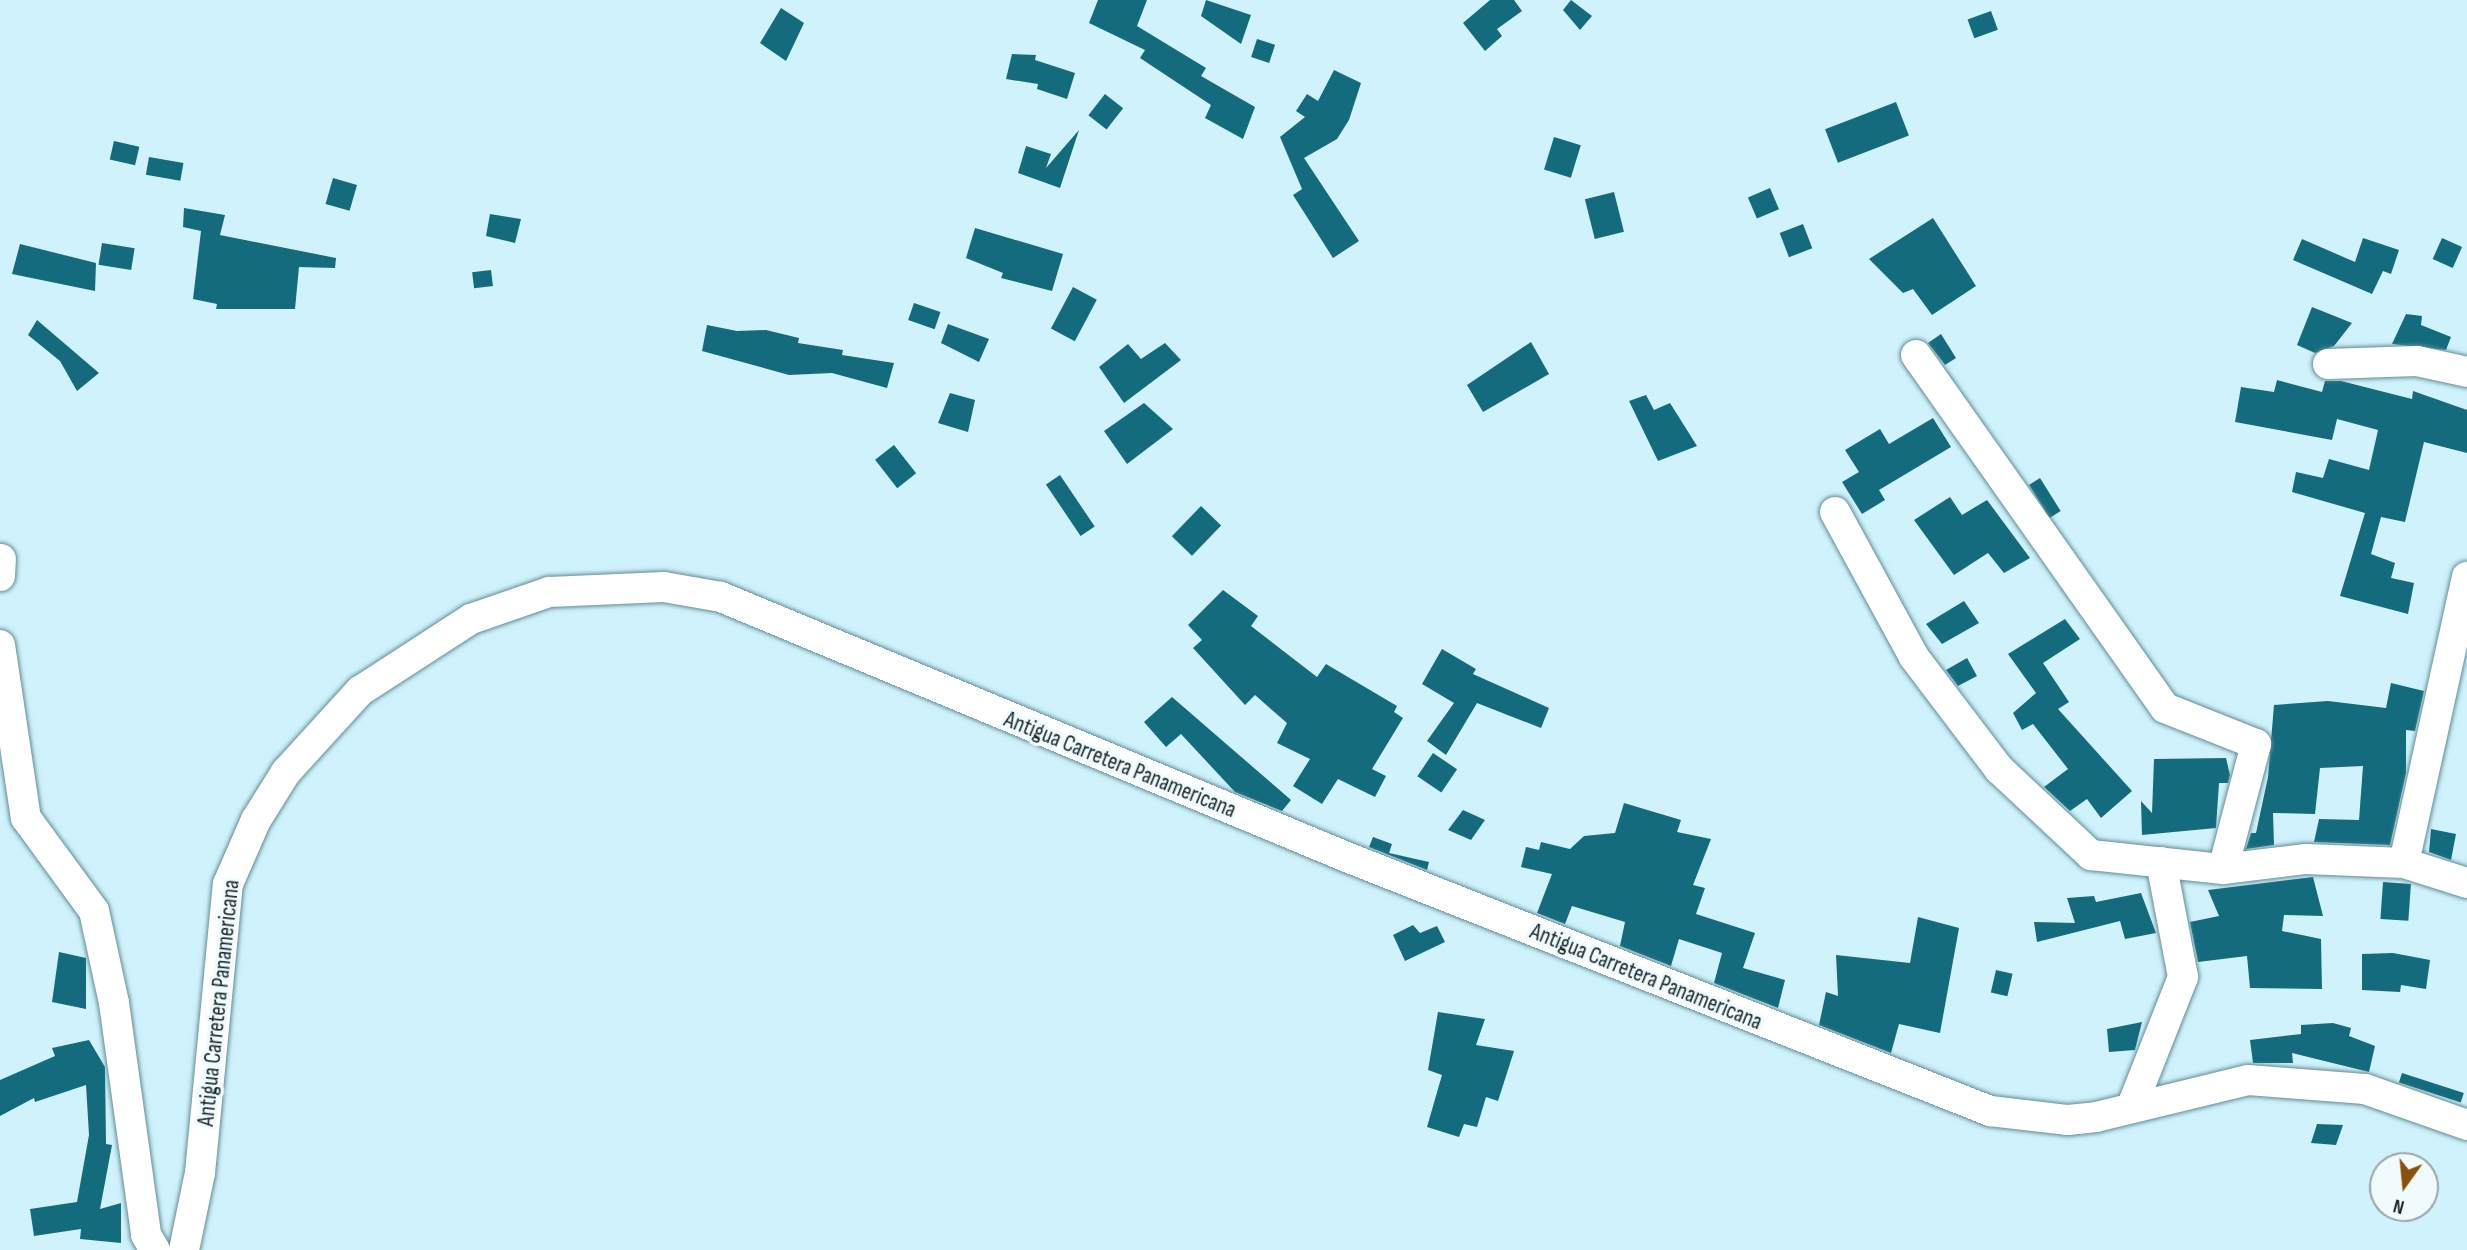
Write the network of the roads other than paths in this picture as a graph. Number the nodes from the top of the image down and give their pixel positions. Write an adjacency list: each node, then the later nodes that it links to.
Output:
1 (1916, 355): 10 (street)
2 (2328, 364): 3 (street)
3 (2467, 372)
4 (1835, 512): 8 (street)
5 (2467, 577): 7 (street)
6 (0, 645): 14 (street)
7 (2454, 699): 9 (street)
8 (2161, 862): 10 (street); 12 (street)
9 (2404, 863): 10 (street); 11 (street)
10 (2223, 869)
11 (2467, 883)
12 (2132, 1106): 13 (street, Antigua Carretera Panamericana); 15 (street, Antigua Carretera Panamericana)
13 (2467, 1125)
14 (155, 1250)
15 (184, 1250)

